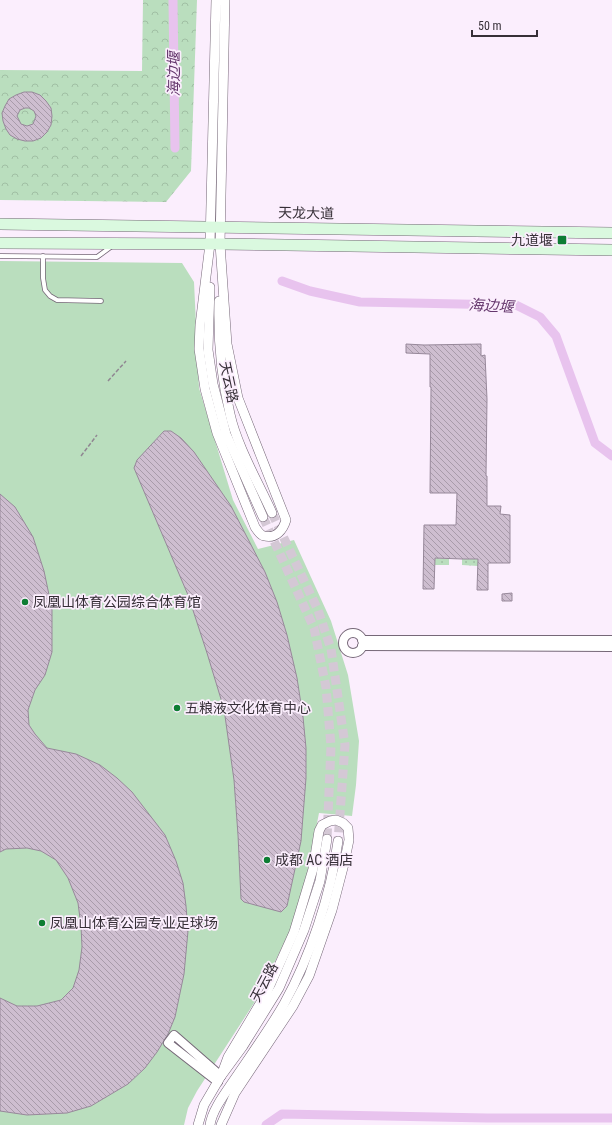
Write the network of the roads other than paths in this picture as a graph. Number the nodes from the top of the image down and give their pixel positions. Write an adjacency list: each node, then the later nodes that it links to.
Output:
1 (216, 0): 4 (street)
2 (225, 0): 4 (street)
3 (0, 224): 4 (main road, 天龙大道)
4 (216, 226): 5 (main road, 天龙大道); 8 (street)
5 (612, 233)
6 (0, 243): 7 (main road)
7 (116, 244): 8 (main road); 11 (lane)
8 (215, 244): 8 (street); 9 (main road); 13 (street, 天云路); 14 (street, 天云路)
9 (612, 250)
10 (0, 256): 11 (lane)
11 (43, 256): 12 (lane)
12 (101, 301)
13 (272, 513)
14 (263, 517)
15 (612, 640): 16 (street)
16 (612, 647)
17 (327, 839): 19 (street, 天云路)
18 (338, 841): 21 (street, 天云路)
19 (219, 1079): 19 (street); 20 (street, 天云路); 22 (street)
20 (198, 1125)
21 (210, 1125)
22 (221, 1125)

